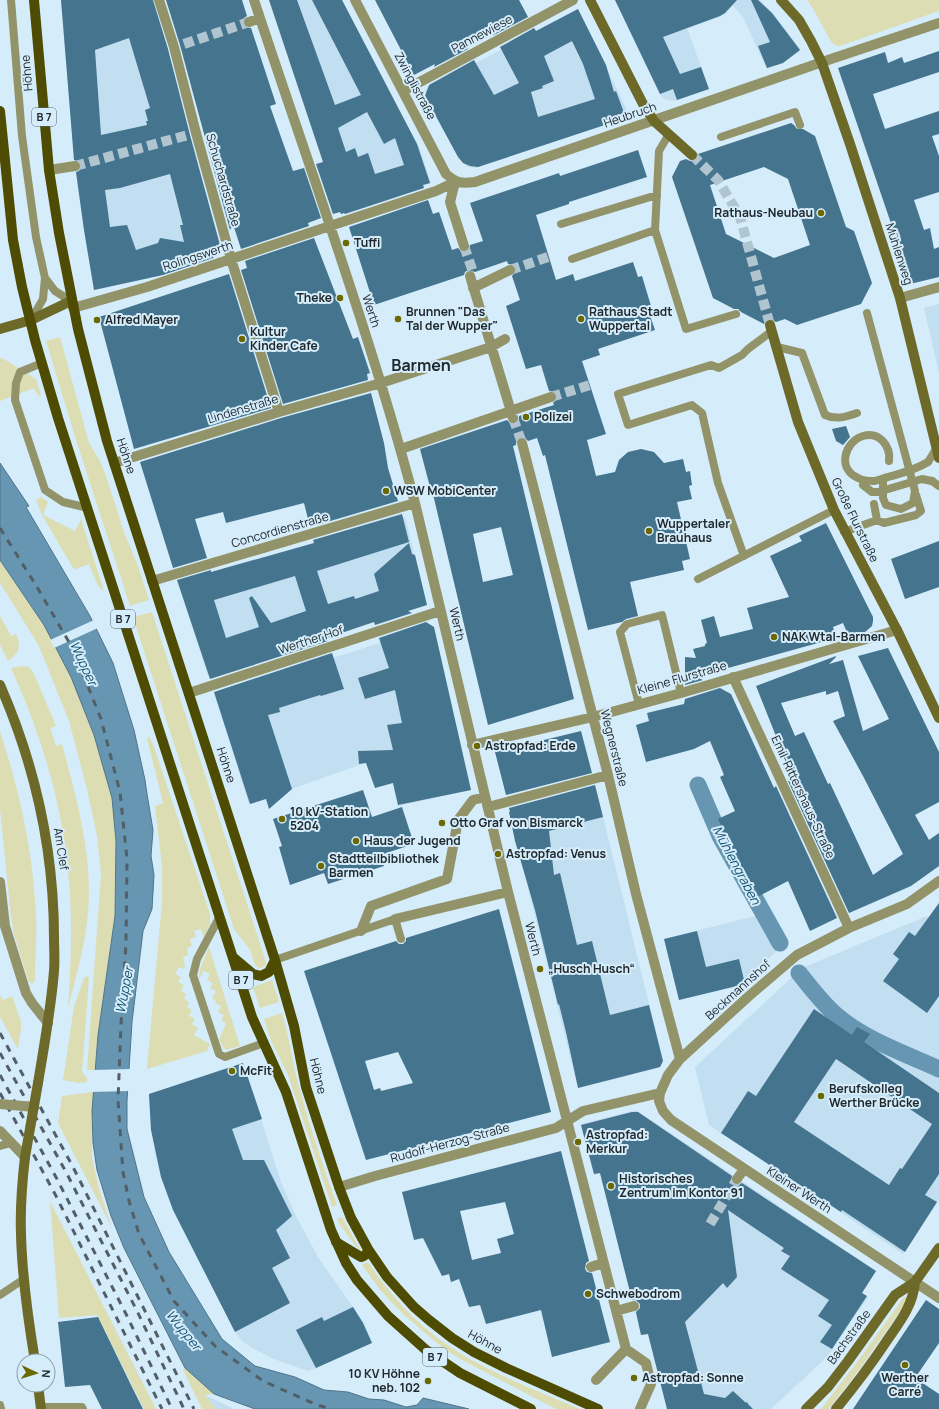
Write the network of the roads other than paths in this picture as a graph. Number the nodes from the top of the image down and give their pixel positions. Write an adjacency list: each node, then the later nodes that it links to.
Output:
1 (11, 0): 34 (lane)
2 (34, 0): 23 (main road, Höhne / B 7)
3 (158, 0): 13 (street, Schuchardstraße)
4 (254, 0): 9 (street, Werth)
5 (355, 0): 15 (street, Zwinglistraße)
6 (573, 0): 15 (street, Pannewiese)
7 (590, 0): 17 (main road)
8 (781, 0): 14 (main road, Mühlenweg)
9 (260, 18): 10 (street); 27 (street, Werth)
10 (249, 22)
11 (939, 23): 14 (street, Heubruch)
12 (184, 44): 13 (street)
13 (174, 47): 30 (street, Schuchardstraße)
14 (822, 63): 17 (street, Heubruch); 37 (main road, Mühlenweg)
15 (403, 91): 24 (street, Zwinglistraße)
16 (0, 111): 41 (main road, B 7)
17 (654, 121): 19 (main road); 24 (street, Heubruch)
18 (800, 125): 20 (lane)
19 (669, 134): 21 (main road); 25 (lane)
20 (721, 137)
21 (692, 155)
22 (75, 166): 23 (street)
23 (49, 170): 38 (main road, Höhne / B 7)
24 (455, 182): 27 (street, Heubruch); 29 (street)
25 (657, 195): 26 (lane); 28 (lane)
26 (561, 224)
27 (330, 226): 30 (street, Rolingswerth); 48 (street, Werth)
28 (655, 230): 31 (lane); 40 (lane)
29 (464, 246)
30 (231, 258): 38 (street, Rolingswerth); 50 (street, Schuchardstraße)
31 (572, 259)
32 (510, 270): 36 (street)
33 (470, 276): 36 (street)
34 (45, 278): 38 (lane); 41 (lane)
35 (939, 287): 37 (street)
36 (474, 288): 45 (street)
37 (900, 298): 55 (main road, Mühlenweg)
38 (72, 304): 41 (main road, Rolingswerth); 57 (main road, Höhne / B 7)
39 (867, 313): 61 (lane)
40 (736, 314)
41 (31, 320): 43 (main road, Rolingswerth); 47 (main road, B 7)
42 (771, 328): 46 (main road, Große Flurstraße); 68 (lane)
43 (0, 330)
44 (505, 339): 45 (street, Lindenstraße)
45 (491, 347): 48 (street, Lindenstraße); 52 (street)
46 (777, 347): 51 (lane); 65 (main road, Große Flurstraße)
47 (42, 363): 64 (main road, B 7); 64 (lane)
48 (381, 383): 50 (street, Lindenstraße); 54 (street, Werth)
49 (551, 397): 54 (street)
50 (279, 412): 57 (street, Lindenstraße)
51 (857, 413)
52 (513, 418)
53 (522, 443): 78 (street, Wegnerstraße)
54 (401, 449): 62 (street, Werth)
55 (938, 453): 56 (lane, bridge)
56 (889, 461)
57 (114, 463): 70 (main road, Höhne / B 7)
58 (883, 480): 61 (lane)
59 (935, 483): 60 (lane, bridge)
60 (863, 485)
61 (915, 491): 66 (lane)
62 (415, 503): 70 (street, Concordienstraße); 71 (street, Werth)
63 (874, 504): 66 (lane)
64 (88, 508): 86 (main road, B 7)
65 (834, 510): 67 (main road, Große Flurstraße); 68 (lane)
66 (878, 520): 67 (lane)
67 (844, 532): 72 (main road, Große Flurstraße)
68 (744, 556): 69 (lane)
69 (698, 579)
70 (152, 581): 75 (main road, Höhne / B 7)
71 (440, 611): 75 (street, Werther Hof); 80 (street, Werth)
72 (896, 630): 73 (street, Kleine Flurstraße); 79 (main road, Große Flurstraße)
73 (733, 677): 76 (street, Kleine Flurstraße); 88 (street, Emil-Rittershaus-Straße)
74 (0, 685): 93 (main road, Am Clef)
75 (189, 693): 92 (main road, Höhne / B 7)
76 (681, 693): 77 (street, Kleine Flurstraße); 77 (lane)
77 (639, 704): 78 (street, Kleine Flurstraße)
78 (593, 716): 80 (street, Kleine Flurstraße); 81 (street, Wegnerstraße)
79 (939, 718)
80 (472, 745): 82 (street, Werth)
81 (608, 775): 82 (street); 95 (street, Wegnerstraße)
82 (487, 802): 85 (street, Werth); 89 (street)
83 (939, 881): 88 (street, Beckmannshof)
84 (0, 882): 93 (street)
85 (508, 892): 87 (street); 99 (street, Werth)
86 (220, 916): 91 (main road, B 7); 94 (lane)
87 (395, 919): 89 (lane); 90 (lane)
88 (850, 928): 95 (street, Beckmannshof)
89 (361, 931): 92 (lane)
90 (401, 939)
91 (234, 958): 92 (main road); 94 (main road, B 7)
92 (275, 960): 106 (main road, Höhne / B 7)
93 (48, 1023): 98 (main road, Am Clef, bridge)
94 (264, 1043): 107 (main road, B 7)
95 (680, 1060): 96 (street, Beckmannshof)
96 (660, 1093): 99 (street); 104 (street, Kleiner Werth)
97 (0, 1104): 98 (street, bridge)
98 (34, 1107): 103 (main road, Am Clef, bridge)
99 (566, 1122): 106 (street, Rudolf-Herzog-Straße); 110 (street, Werth)
100 (0, 1131): 101 (street)
101 (11, 1143): 102 (lane); 103 (street)
102 (0, 1146)
103 (25, 1157): 112 (main road, Am Clef)
104 (744, 1169): 105 (street); 113 (street, Kleiner Werth)
105 (737, 1179)
106 (339, 1187): 109 (main road, Höhne / B 7)
107 (336, 1242): 109 (main road); 126 (main road, B 7)
108 (939, 1248): 113 (main road, Bachstraße)
109 (368, 1249): 127 (main road, Höhne / B 7)
110 (603, 1263): 111 (street); 117 (street, Werth)
111 (591, 1267)
112 (24, 1279): 114 (lane); 119 (main road, Am Clef)
113 (915, 1282): 115 (street, Kleiner Werth); 129 (main road, Bachstraße); 130 (main road, Bachstraße)
114 (0, 1295)
115 (939, 1298)
116 (634, 1306): 117 (street)
117 (616, 1311): 118 (street, Werth)
118 (626, 1349): 120 (street); 128 (street)
119 (34, 1353)
120 (596, 1380)
121 (39, 1393): 123 (main road)
122 (0, 1405): 124 (lane)
123 (41, 1408): 125 (lane)
124 (0, 1409)
125 (83, 1409)
126 (532, 1409)
127 (598, 1409)
128 (640, 1409)
129 (806, 1409)
130 (836, 1409)

